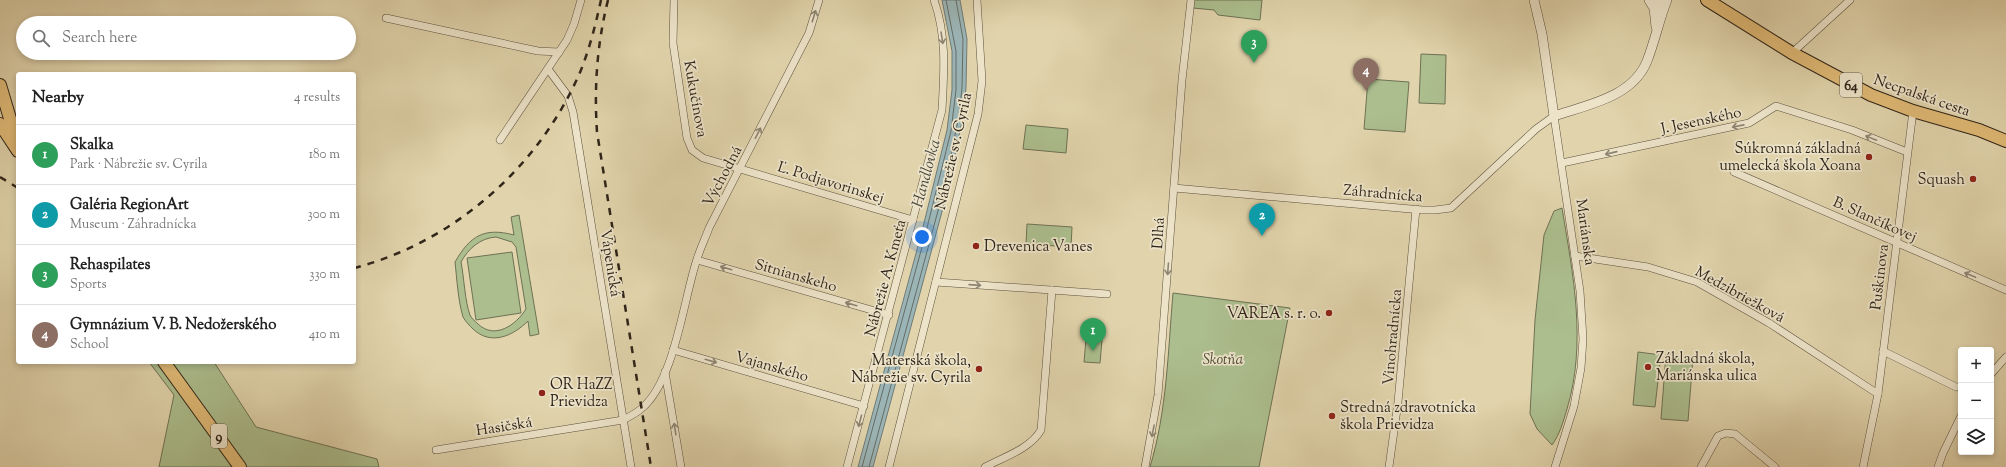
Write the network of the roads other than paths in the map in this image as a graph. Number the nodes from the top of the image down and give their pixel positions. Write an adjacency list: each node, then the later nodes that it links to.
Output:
1 (581, 0): 16 (street)
2 (674, 0): 29 (street, Kukučínova)
3 (819, 0): 29 (street, Východná, one-way to 3)
4 (934, 0): 33 (street, Nábrežie A. Kmeťa, one-way to 33)
5 (977, 0): 37 (street, Nábrežie sv. Cyrila)
6 (1191, 0): 31 (street, Dlhá)
7 (1534, 0): 21 (street, Mariánska)
8 (1649, 0): 15 (street)
9 (1658, 0): 14 (street)
10 (1667, 0): 14 (street)
11 (1707, 0): 17 (main road, Necpalská cesta / 64)
12 (1850, 0): 17 (street)
13 (386, 18): 16 (street)
14 (1660, 18): 15 (street)
15 (1656, 28): 21 (street)
16 (559, 52): 18 (street)
17 (1792, 53): 20 (main road, Necpalská cesta / 64)
18 (548, 69): 24 (street); 52 (street, Vápenická)
19 (0, 85): 23 (main road)
20 (1913, 111): 25 (main road, Necpalská cesta / 64); 27 (street, Puškinova)
21 (1554, 116): 28 (street, Mariánska); 32 (street, Záhradnícka)
22 (0, 124): 26 (main road)
23 (16, 131)
24 (500, 140)
25 (2006, 141)
26 (16, 148)
27 (1907, 152): 28 (street, J. Jesenského, one-way to 28); 34 (street, Puškinova)
28 (1562, 163): 35 (street, Mariánska)
29 (741, 168): 33 (street, Ľ. Podjavorinskej); 36 (street, Východná)
30 (1734, 172): 34 (street, B. Slančíkovej)
31 (1174, 188): 32 (street, Záhradnícka); 60 (street, Dlhá, one-way to 60)
32 (1416, 209): 61 (street, Vinohradnícka)
33 (913, 220): 41 (street, Nábrežie A. Kmeťa)
34 (1897, 243): 39 (street, B. Slančíkovej, one-way to 34); 43 (street, Puškinova)
35 (1575, 256): 49 (street, Medzibriežková); 62 (street, Mariánska)
36 (697, 260): 41 (street, Sitnianskeho, one-way to 36); 42 (street, Východná)
37 (936, 282): 38 (street, one-way to 38); 58 (street, Nábrežie sv. Cyrila)
38 (1052, 290): 40 (street); 59 (street)
39 (2006, 290)
40 (1107, 294)
41 (889, 315): 50 (street, Nábrežie A. Kmeťa)
42 (673, 350): 47 (street, Východná); 50 (street, Vajanského, one-way to 50)
43 (1883, 351): 48 (street); 49 (street, Puškinova)
44 (2006, 357): 46 (street)
45 (165, 364): 54 (main road, 9)
46 (1994, 371)
47 (666, 372): 52 (street, Východná); 56 (street, Východná, one-way to 47)
48 (1956, 387)
49 (1878, 394): 65 (street, Puškinova)
50 (864, 406): 57 (street, Nábrežie A. Kmeťa, one-way to 57)
51 (1959, 419): 66 (street)
52 (623, 420): 53 (street, Hasičská); 55 (street, Vápenická)
53 (436, 450)
54 (240, 467)
55 (630, 467)
56 (681, 467)
57 (847, 467)
58 (889, 467)
59 (985, 467)
60 (1145, 467)
61 (1389, 467)
62 (1555, 467)
63 (1701, 467): 64 (street)
64 (1775, 467)
65 (1863, 467)
66 (1938, 467)

